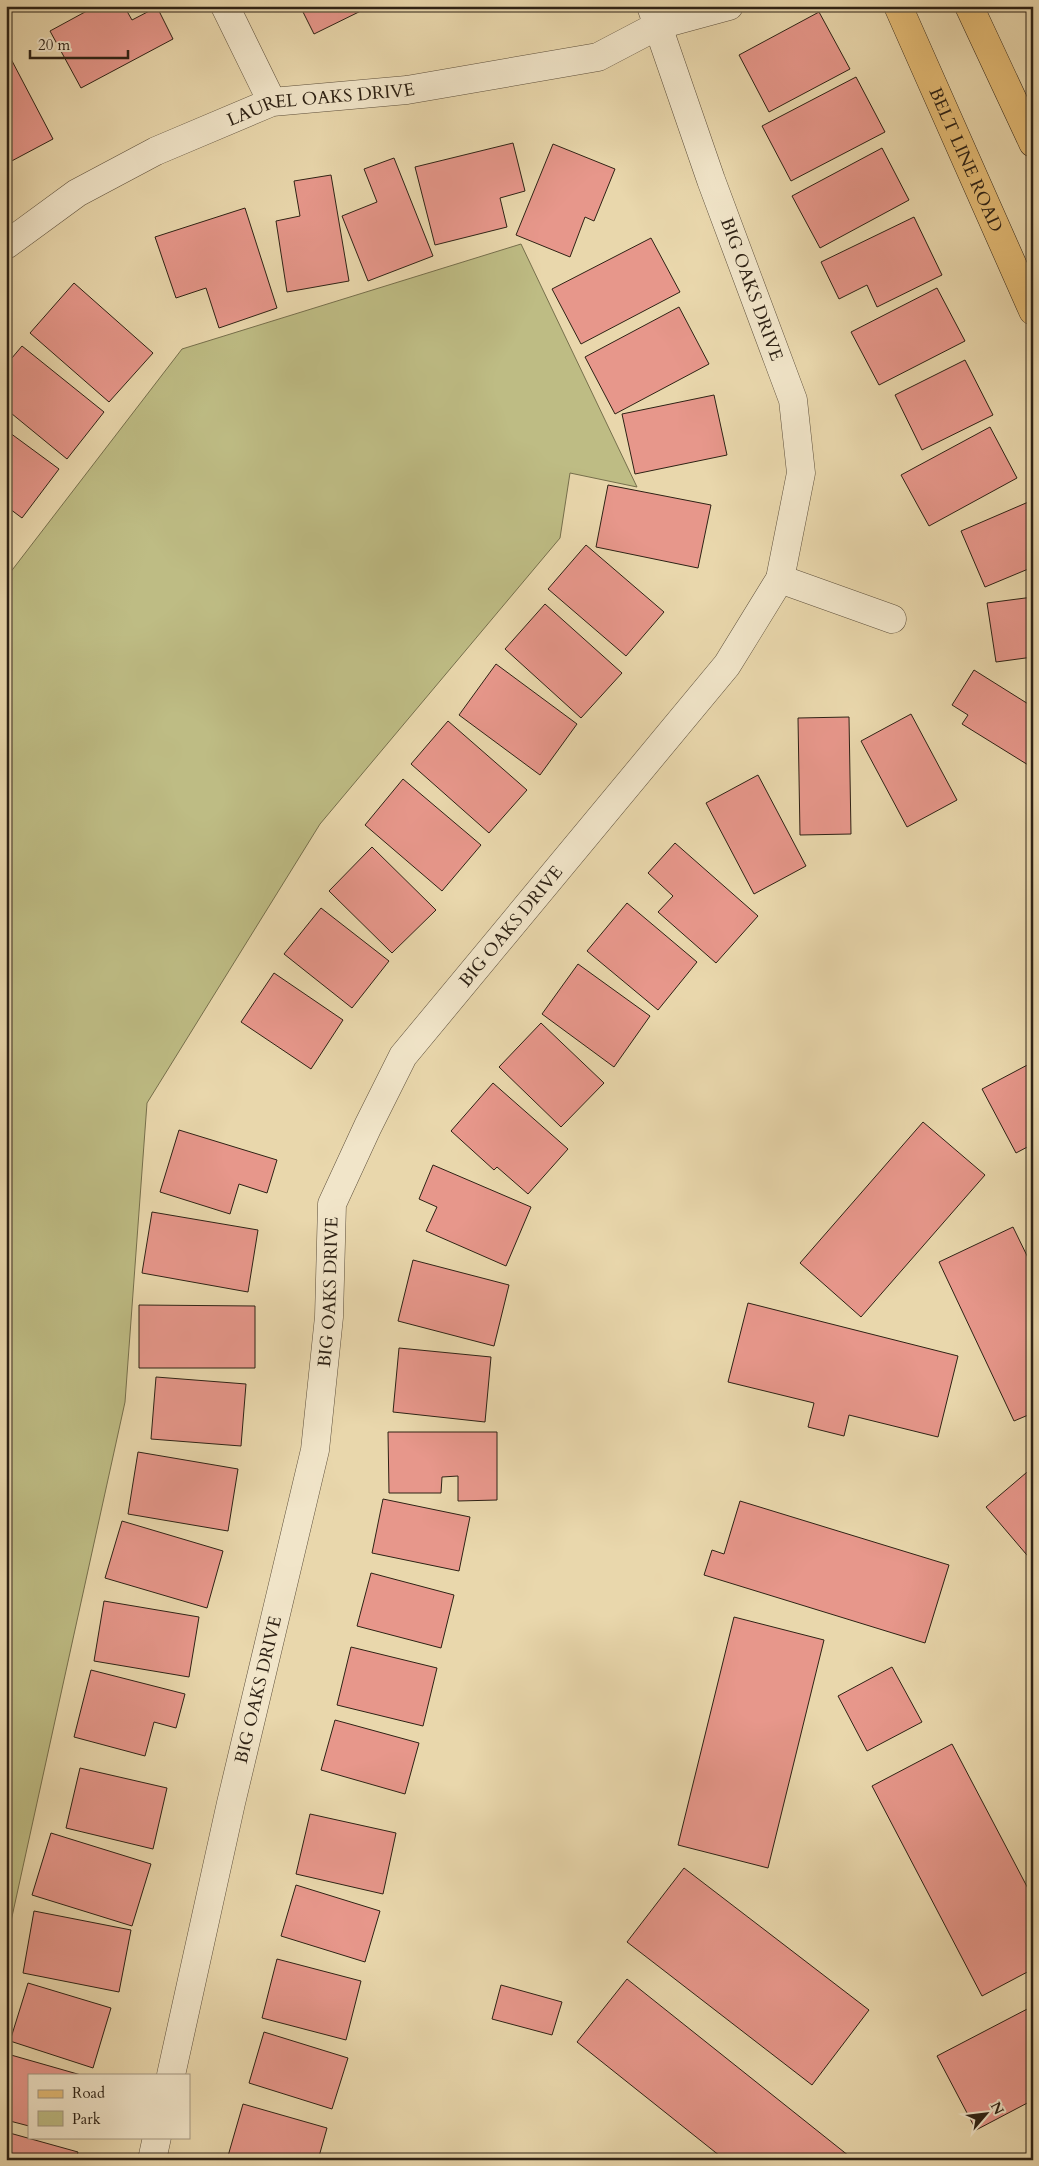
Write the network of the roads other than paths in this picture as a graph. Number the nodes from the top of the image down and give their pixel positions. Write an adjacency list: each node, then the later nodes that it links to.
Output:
1 (225, 6): 7 (street)
2 (678, 6): 6 (street, LAUREL OAKS DRIVE)
3 (729, 6): 6 (street, LAUREL OAKS DRIVE)
4 (898, 6): 10 (main road, BELT LINE ROAD)
5 (970, 6): 8 (main road)
6 (655, 16): 7 (street, LAUREL OAKS DRIVE); 11 (street, BIG OAKS DRIVE)
7 (272, 102): 9 (street, LAUREL OAKS DRIVE)
8 (1033, 143)
9 (6, 245)
10 (1033, 311)
11 (780, 579): 12 (street); 13 (street, BIG OAKS DRIVE)
12 (892, 619)
13 (171, 2074)
14 (157, 2138): 15 (street)
15 (152, 2160)

